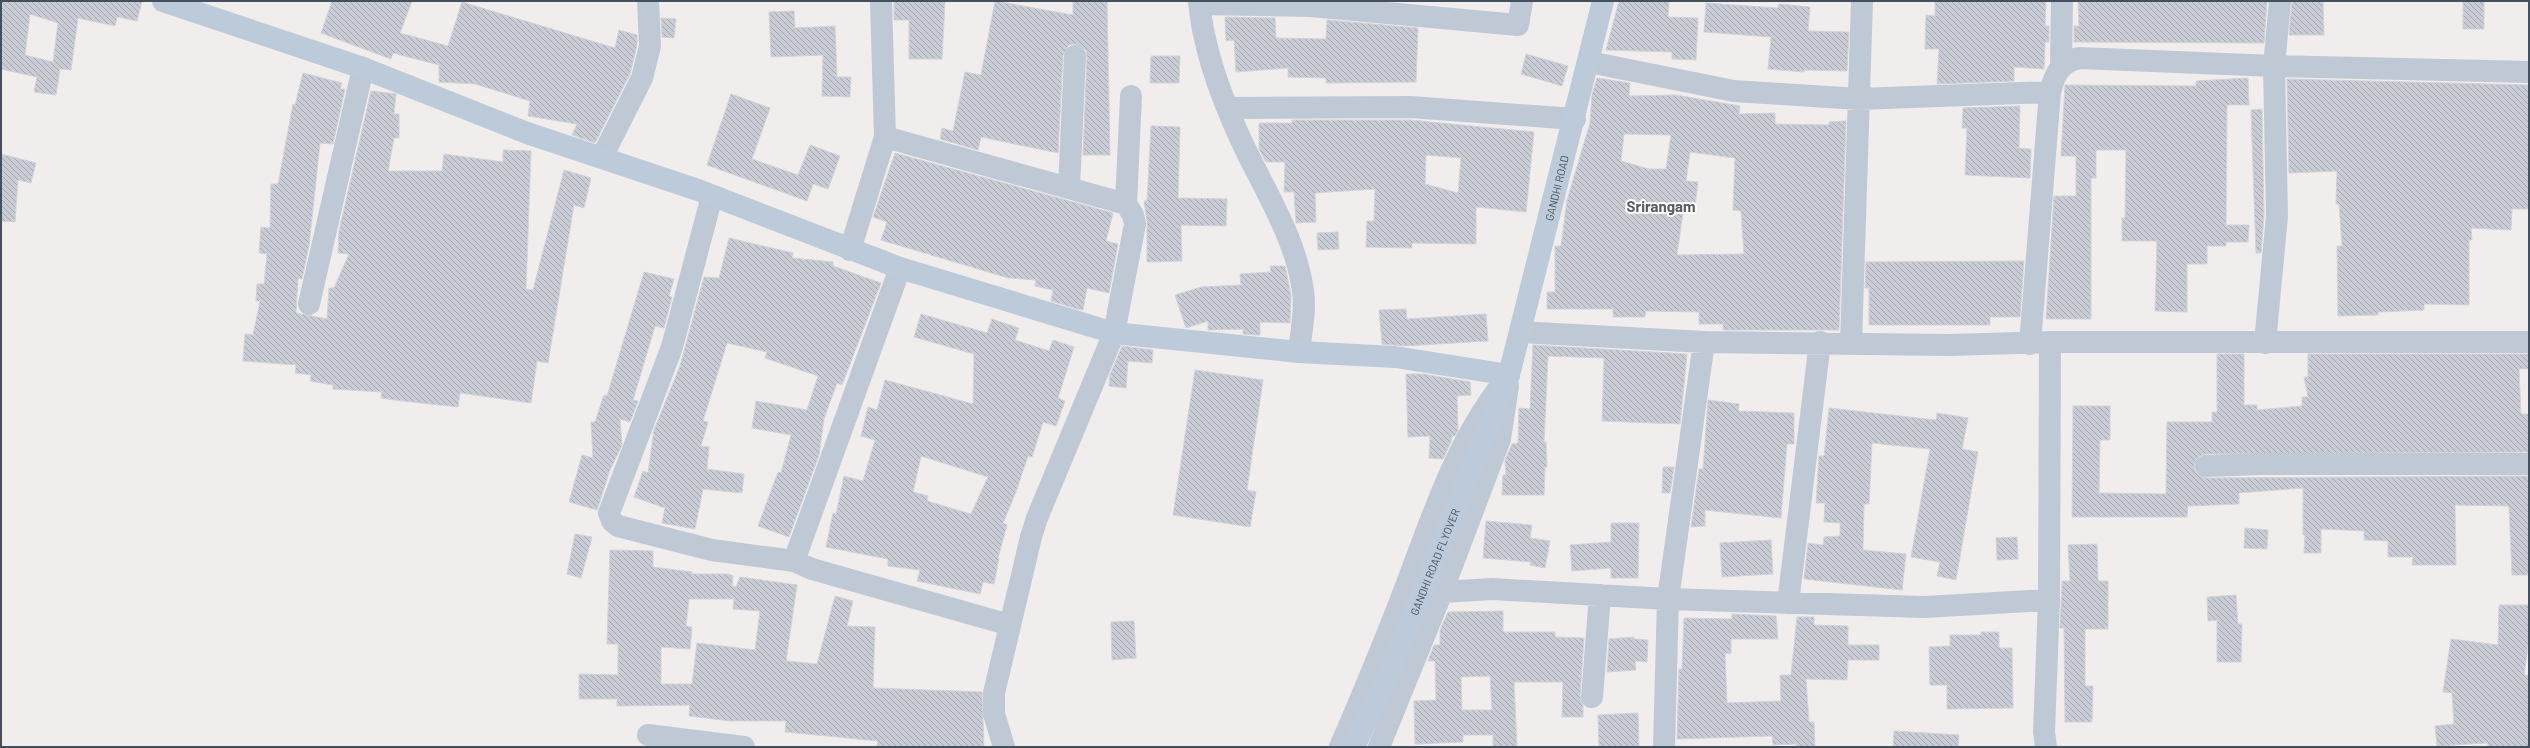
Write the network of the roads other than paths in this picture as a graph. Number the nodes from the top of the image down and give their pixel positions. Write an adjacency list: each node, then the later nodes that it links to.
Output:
1 (163, 1): 14 (street)
2 (648, 1): 22 (street)
3 (881, 1): 21 (street)
4 (1522, 1): 9 (street)
5 (1603, 1): 11 (street, GANDHI ROAD)
6 (1862, 1): 18 (street)
7 (2062, 1): 12 (street)
8 (2280, 1): 13 (street)
9 (1199, 2): 19 (street)
10 (1075, 56): 23 (street)
11 (1589, 62): 18 (street); 20 (street, GANDHI ROAD)
12 (2061, 66): 13 (street); 16 (street)
13 (2274, 66): 15 (street); 36 (street)
14 (363, 68): 22 (street); 28 (street)
15 (2529, 72)
16 (2050, 92): 18 (street); 35 (street)
17 (1131, 96): 25 (street)
18 (1858, 99): 34 (street)
19 (1228, 108): 20 (street); 37 (street)
20 (1575, 119): 29 (street, GANDHI ROAD)
21 (885, 137): 23 (street); 26 (street)
22 (606, 158): 24 (street)
23 (1069, 188): 25 (street)
24 (705, 193): 26 (street); 41 (street)
25 (1126, 204): 30 (street)
26 (850, 250): 27 (street)
27 (900, 268): 30 (street); 41 (street)
28 (309, 304)
29 (1520, 332): 31 (street); 38 (street, GANDHI ROAD)
30 (1114, 333): 37 (street); 47 (street)
31 (1704, 342): 32 (street); 44 (street)
32 (1820, 342): 34 (street); 46 (street)
33 (2529, 342): 36 (street)
34 (1851, 343): 35 (street)
35 (2040, 343): 36 (street); 45 (street)
36 (2265, 343)
37 (1306, 352): 38 (street)
38 (1509, 375): 42 (street); 52 (street); 53 (street, GANDHI ROAD FLYOVER)
39 (2529, 464): 40 (street)
40 (2206, 466)
41 (794, 562): 47 (street)
42 (1442, 592): 43 (street); 54 (street)
43 (1600, 596): 44 (street); 48 (street)
44 (1668, 599): 46 (street); 55 (street)
45 (2049, 600): 46 (street); 56 (street)
46 (1788, 603)
47 (1010, 625): 51 (street)
48 (1592, 697)
49 (648, 735): 50 (street)
50 (744, 747)
51 (1004, 747)
52 (1340, 747)
53 (1354, 747)
54 (1379, 747)
55 (1664, 747)
56 (2046, 747)

